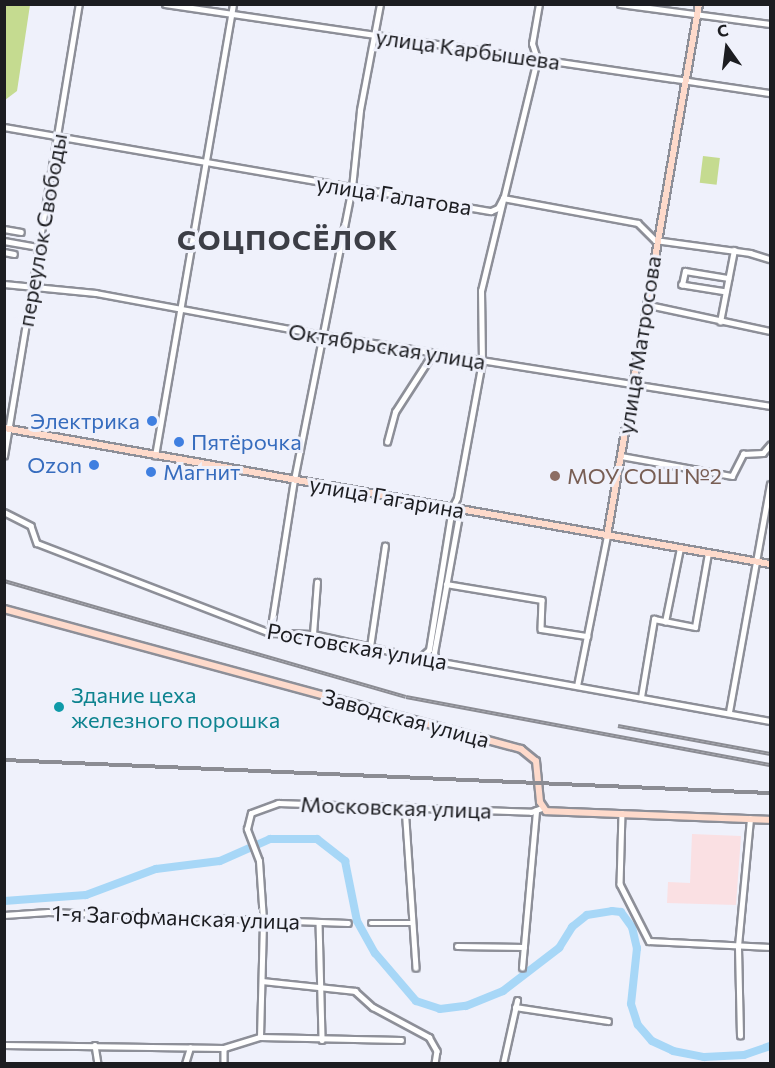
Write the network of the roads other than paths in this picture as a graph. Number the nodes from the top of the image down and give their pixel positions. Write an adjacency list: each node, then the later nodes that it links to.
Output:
1 (79, 4): 16 (street, переулок Свободы)
2 (165, 4): 9 (street, улица Карбышева)
3 (233, 4): 9 (street)
4 (380, 4): 11 (street)
5 (539, 4): 12 (street)
6 (620, 4): 8 (street)
7 (699, 4): 8 (main road, улица Матросова)
8 (698, 14): 10 (street); 13 (main road, улица Матросова)
9 (231, 15): 11 (street, улица Карбышева); 17 (street)
10 (771, 24)
11 (372, 36): 12 (street, улица Карбышева); 18 (street)
12 (537, 59): 13 (street, улица Карбышева); 19 (street)
13 (688, 80): 14 (street, улица Карбышева); 22 (main road, улица Матросова)
14 (771, 93)
15 (4, 127): 16 (street, улица Галатова)
16 (59, 139): 17 (street, улица Галатова); 24 (street, переулок Свободы)
17 (206, 163): 18 (street, улица Галатова); 34 (street)
18 (352, 188): 19 (street, улица Галатова); 37 (street)
19 (503, 198): 22 (street, улица Галатова); 39 (street)
20 (4, 229): 21 (street)
21 (21, 232)
22 (655, 240): 25 (street); 33 (main road, улица Матросова)
23 (4, 241): 24 (street)
24 (38, 247): 31 (street, переулок Свободы)
25 (734, 250): 28 (street); 29 (street)
26 (4, 252): 27 (street)
27 (14, 254)
28 (771, 259)
29 (728, 278): 32 (street); 32 (street)
30 (4, 284): 31 (street, Октябрьская улица)
31 (31, 287): 34 (street, Октябрьская улица); 42 (street, переулок Свободы)
32 (726, 291): 35 (street)
33 (649, 305): 35 (street); 40 (main road, улица Матросова)
34 (179, 310): 37 (street, Октябрьская улица); 46 (street)
35 (720, 322): 36 (street)
36 (771, 331)
37 (323, 335): 38 (street, Октябрьская улица); 48 (street)
38 (433, 353): 39 (street, Октябрьская улица); 43 (street)
39 (482, 362): 40 (street, Октябрьская улица); 50 (street)
40 (633, 385): 41 (street, Октябрьская улица); 47 (main road, улица Матросова)
41 (771, 406)
42 (6, 429): 45 (street, переулок Свободы); 46 (main road, улица Гагарина)
43 (387, 442)
44 (771, 445): 47 (street)
45 (4, 456)
46 (155, 456): 48 (main road, улица Гагарина)
47 (621, 456): 53 (main road, улица Матросова)
48 (294, 480): 50 (main road, улица Гагарина); 63 (street)
49 (771, 485): 57 (street)
50 (452, 508): 51 (main road, улица Гагарина); 67 (street)
51 (460, 510): 53 (main road, улица Гагарина); 60 (street)
52 (4, 512): 63 (street, Ростовская улица)
53 (607, 536): 55 (main road, улица Гагарина); 65 (street, улица Матросова)
54 (385, 546): 66 (street)
55 (680, 548): 56 (main road, улица Гагарина); 62 (street)
56 (708, 553): 57 (main road, улица Гагарина); 62 (street)
57 (757, 562): 58 (main road, улица Гагарина); 71 (street)
58 (771, 564)
59 (317, 582): 64 (street)
60 (446, 584): 65 (street); 68 (street)
61 (4, 609): 74 (main road, Заводская улица)
62 (665, 622): 70 (street)
63 (270, 633): 64 (street, Ростовская улица)
64 (313, 634): 66 (street, Ростовская улица)
65 (587, 636): 69 (street, улица Матросова)
66 (370, 647): 67 (street, Ростовская улица)
67 (420, 658): 68 (street, Ростовская улица)
68 (436, 661): 69 (street, Ростовская улица)
69 (577, 686): 70 (street, Ростовская улица)
70 (642, 697): 71 (street, Ростовская улица)
71 (729, 712): 72 (street, Ростовская улица)
72 (771, 721)
73 (405, 806): 74 (street, Московская улица); 79 (street, Московская улица); 83 (street)
74 (539, 809): 75 (main road); 86 (street)
75 (622, 813): 76 (main road); 85 (street)
76 (750, 819): 77 (main road); 85 (street)
77 (771, 820)
78 (4, 915): 79 (street, 1-я Загофманская улица)
79 (263, 920): 80 (street, 1-я Загофманская улица); 90 (street)
80 (319, 922): 81 (street, 1-я Загофманская улица); 91 (street)
81 (348, 923)
82 (371, 923): 83 (street)
83 (413, 923): 88 (street)
84 (457, 946): 86 (street)
85 (738, 946): 87 (street); 93 (street)
86 (524, 947): 89 (street)
87 (771, 947)
88 (416, 968)
89 (522, 968)
90 (262, 981): 91 (street); 94 (street)
91 (320, 986): 95 (street); 104 (street)
92 (608, 1021): 105 (street)
93 (740, 1036)
94 (260, 1037): 95 (street); 100 (street)
95 (322, 1040): 96 (street)
96 (401, 1040)
97 (4, 1045): 98 (street)
98 (95, 1045): 99 (street); 101 (street)
99 (190, 1048): 100 (street); 102 (street)
100 (224, 1048): 103 (street)
101 (98, 1064)
102 (185, 1064)
103 (224, 1064)
104 (435, 1064)
105 (503, 1064)

